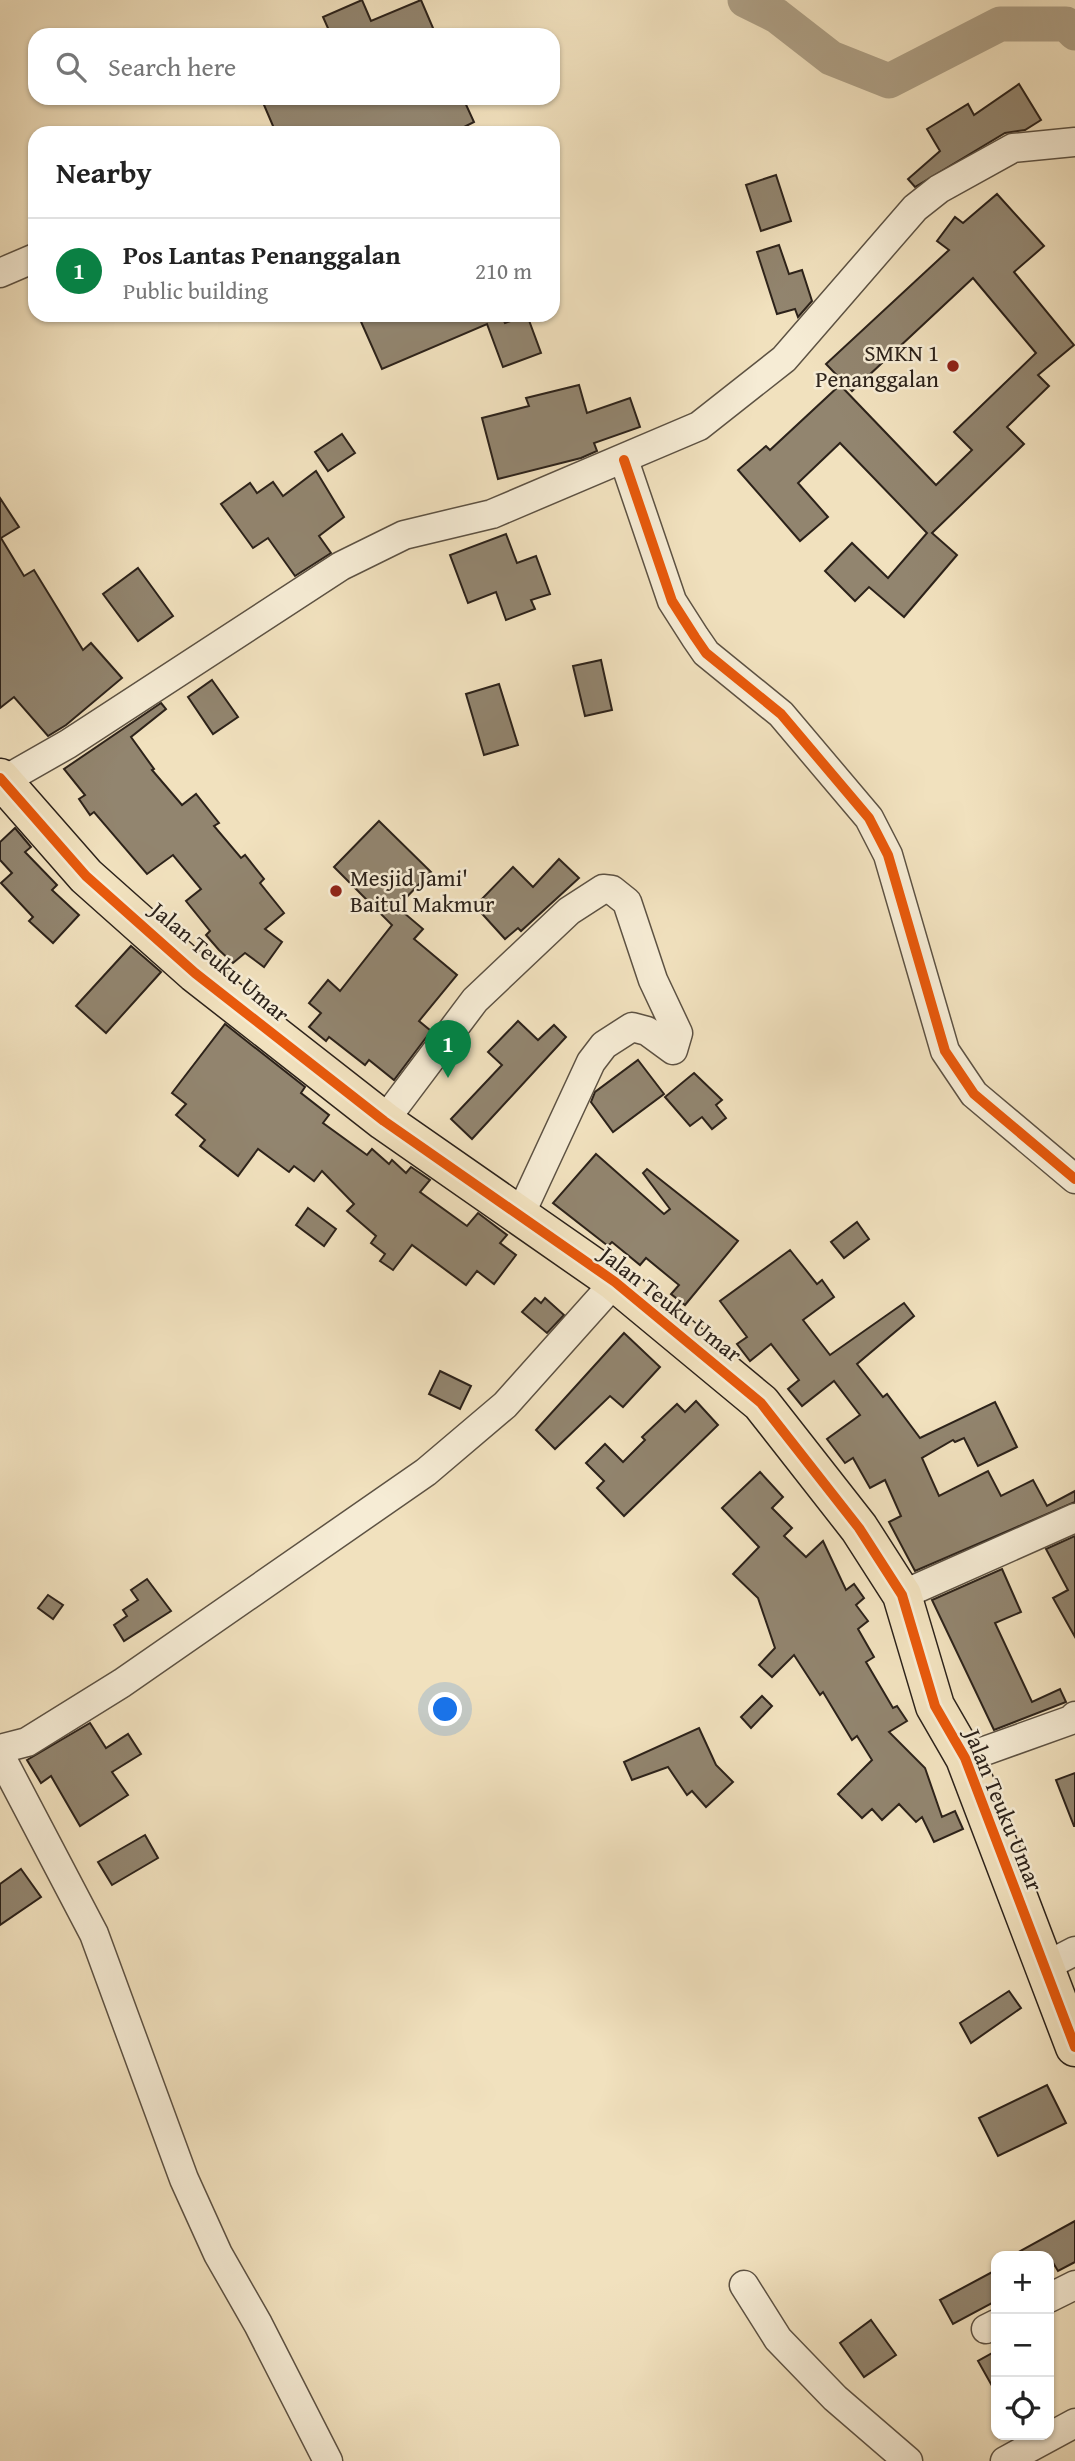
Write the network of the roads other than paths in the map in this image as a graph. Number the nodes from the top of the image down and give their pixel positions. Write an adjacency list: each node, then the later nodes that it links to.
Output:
1 (1075, 142): 4 (street)
2 (28, 261): 3 (street)
3 (0, 273)
4 (624, 460): 5 (street); 7 (street)
5 (1, 781): 6 (highway, Jalan Teuku Umar)
6 (384, 1121): 8 (highway, Jalan Teuku Umar); 8 (street)
7 (1075, 1179)
8 (519, 1217): 9 (highway, Jalan Teuku Umar)
9 (615, 1282): 11 (highway, Jalan Teuku Umar); 13 (street)
10 (1075, 1518): 11 (street)
11 (902, 1595): 15 (highway, Jalan Teuku Umar)
12 (1075, 1716): 15 (street)
13 (0, 1749)
14 (0, 1755): 22 (street)
15 (965, 1758): 16 (highway, Jalan Teuku Umar)
16 (1061, 1959): 17 (highway, Jalan Teuku Umar)
17 (1075, 2047)
18 (744, 2285): 23 (street)
19 (1075, 2285): 20 (street)
20 (1054, 2296)
21 (1075, 2423): 24 (street)
22 (327, 2461)
23 (908, 2461)
24 (1005, 2461)

